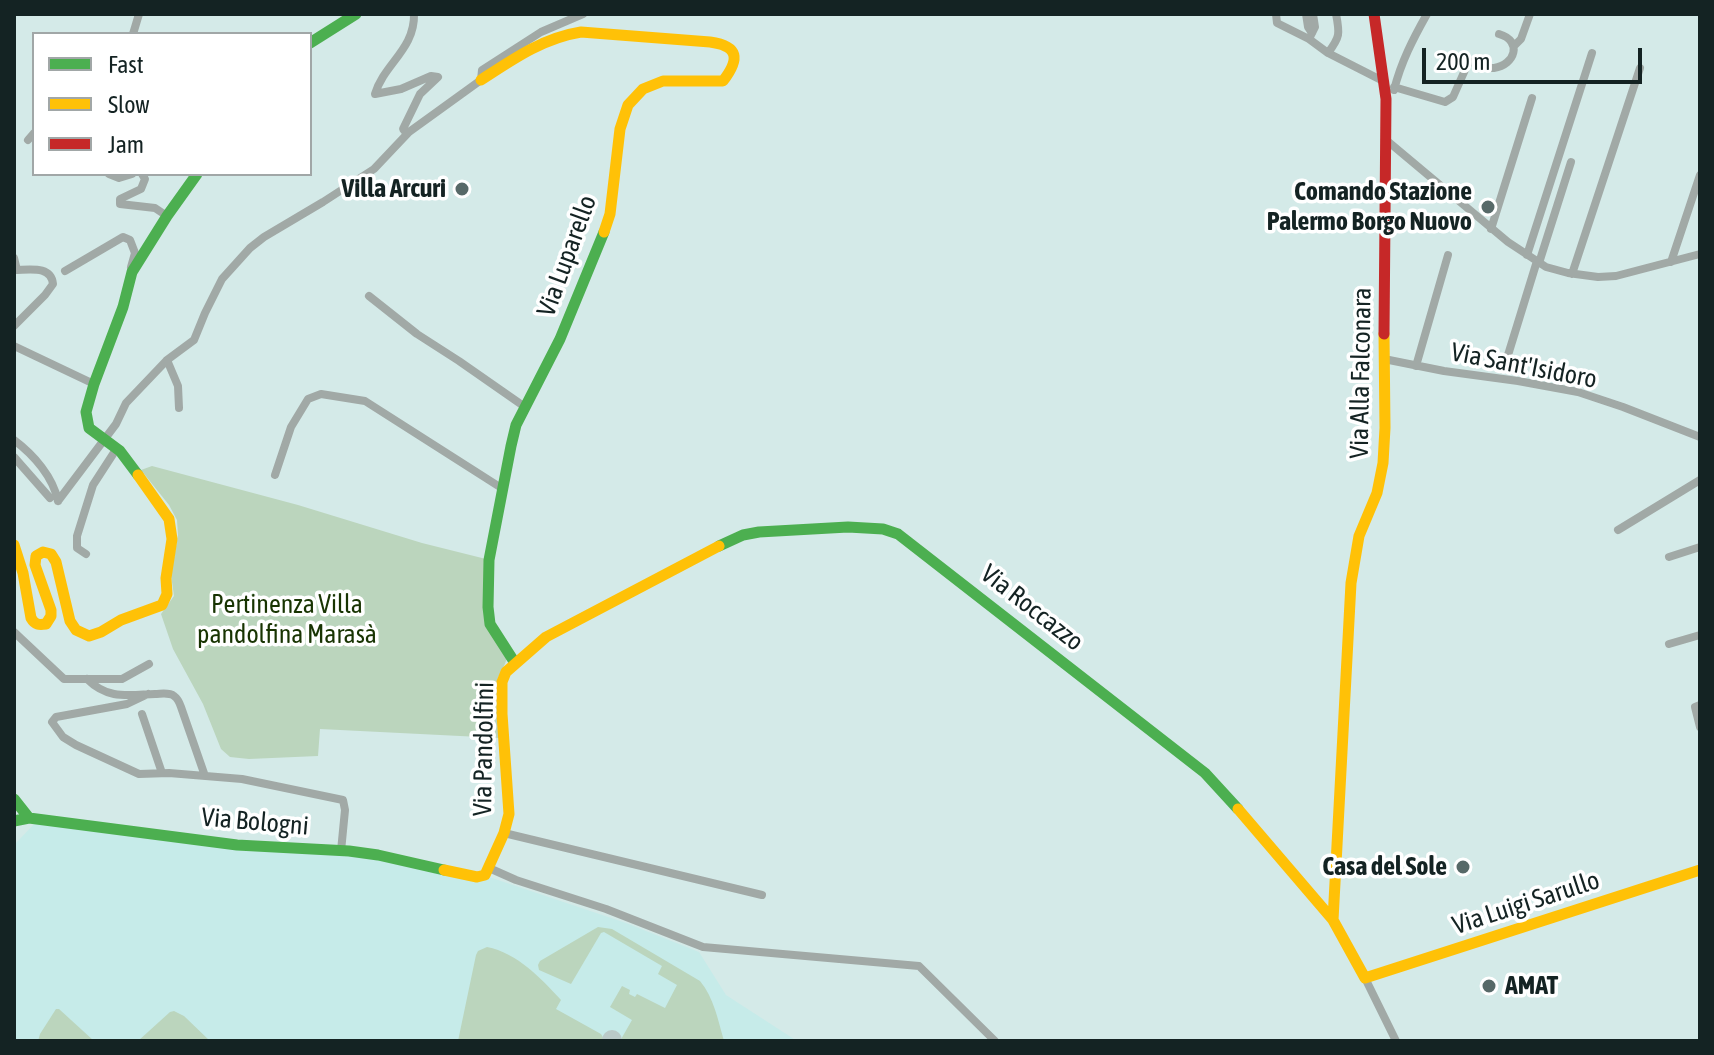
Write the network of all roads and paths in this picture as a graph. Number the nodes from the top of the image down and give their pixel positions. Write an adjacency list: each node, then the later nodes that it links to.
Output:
1 (356, 14): 11 (street)
2 (414, 14): 22 (street)
3 (583, 14): 19 (street)
4 (1276, 14): 13 (street)
5 (1306, 14): 13 (street)
6 (1313, 14): 13 (street)
7 (1336, 14): 16 (street)
8 (1374, 14): 20 (street, Via Alla Falconara)
9 (1427, 14): 20 (street)
10 (1530, 14): 15 (street)
11 (340, 19): 14 (street)
12 (1499, 34): 15 (street)
13 (1310, 36): 16 (street)
14 (312, 41)
15 (1514, 46): 20 (street)
16 (1328, 53): 20 (street)
17 (1592, 53): 32 (street)
18 (1640, 68): 39 (street)
19 (481, 80): 22 (street); 48 (street, Via Luparello)
20 (1390, 84): 23 (street, Via Alla Falconara)
21 (1532, 98): 29 (street)
22 (407, 134): 45 (street)
23 (1385, 139): 29 (street); 44 (street, Via Alla Falconara)
24 (1571, 162): 34 (street)
25 (1700, 175): 35 (street)
26 (143, 176): 28 (street)
27 (196, 176): 28 (street)
28 (167, 216): 38 (street)
29 (1491, 229): 32 (street)
30 (1700, 254): 35 (street)
31 (1448, 255): 46 (street)
32 (1527, 255): 34 (street)
33 (14, 258): 36 (street)
34 (1538, 262): 39 (street); 43 (street)
35 (1671, 262): 39 (street)
36 (16, 270): 41 (street)
37 (65, 271): 38 (street)
38 (132, 272): 47 (street)
39 (1572, 274)
40 (369, 296): 48 (street)
41 (14, 326)
42 (14, 346): 47 (street)
43 (1508, 355)
44 (1384, 359): 46 (street, Via Sant'Isidoro); 85 (street, Via Alla Falconara)
45 (167, 360): 49 (street); 51 (street)
46 (1416, 366): 50 (street, Via Sant'Isidoro)
47 (94, 384): 51 (street)
48 (525, 407): 57 (street, Via Luparello)
49 (179, 408)
50 (1700, 437)
51 (104, 439): 53 (street); 58 (street)
52 (14, 440): 58 (street)
53 (117, 448): 60 (street); 62 (street)
54 (14, 457): 58 (street)
55 (275, 475): 57 (street)
56 (1700, 480): 59 (street)
57 (503, 489): 67 (street, Via Luparello)
58 (54, 499)
59 (1618, 530)
60 (14, 545)
61 (1700, 547): 63 (street)
62 (86, 554)
63 (1669, 557)
64 (14, 632): 69 (street)
65 (1700, 635): 66 (street)
66 (1669, 644)
67 (515, 663): 79 (street, Via Pandolfini); 85 (street, Via Roccazzo)
68 (149, 664): 69 (street)
69 (87, 679): 70 (street)
70 (148, 694): 74 (street); 75 (street)
71 (1700, 705): 73 (street)
72 (142, 714): 74 (street)
73 (1700, 727)
74 (162, 773): 75 (street)
75 (205, 776): 80 (street)
76 (14, 799): 77 (street)
77 (29, 818): 78 (street, Via Bologni); 80 (street, Via Bologni)
78 (14, 821)
79 (504, 833): 81 (street, Via Pandolfini); 84 (street)
80 (341, 851): 83 (street, Via Bologni)
81 (489, 868): 83 (street, Via Pandolfini); 87 (street)
82 (1700, 870): 86 (street, Via Luigi Sarullo)
83 (477, 877)
84 (762, 895)
85 (1333, 920): 86 (street, Via Roccazzo)
86 (1365, 978): 88 (street, Via Roccazzo)
87 (995, 1041)
88 (1396, 1041)

